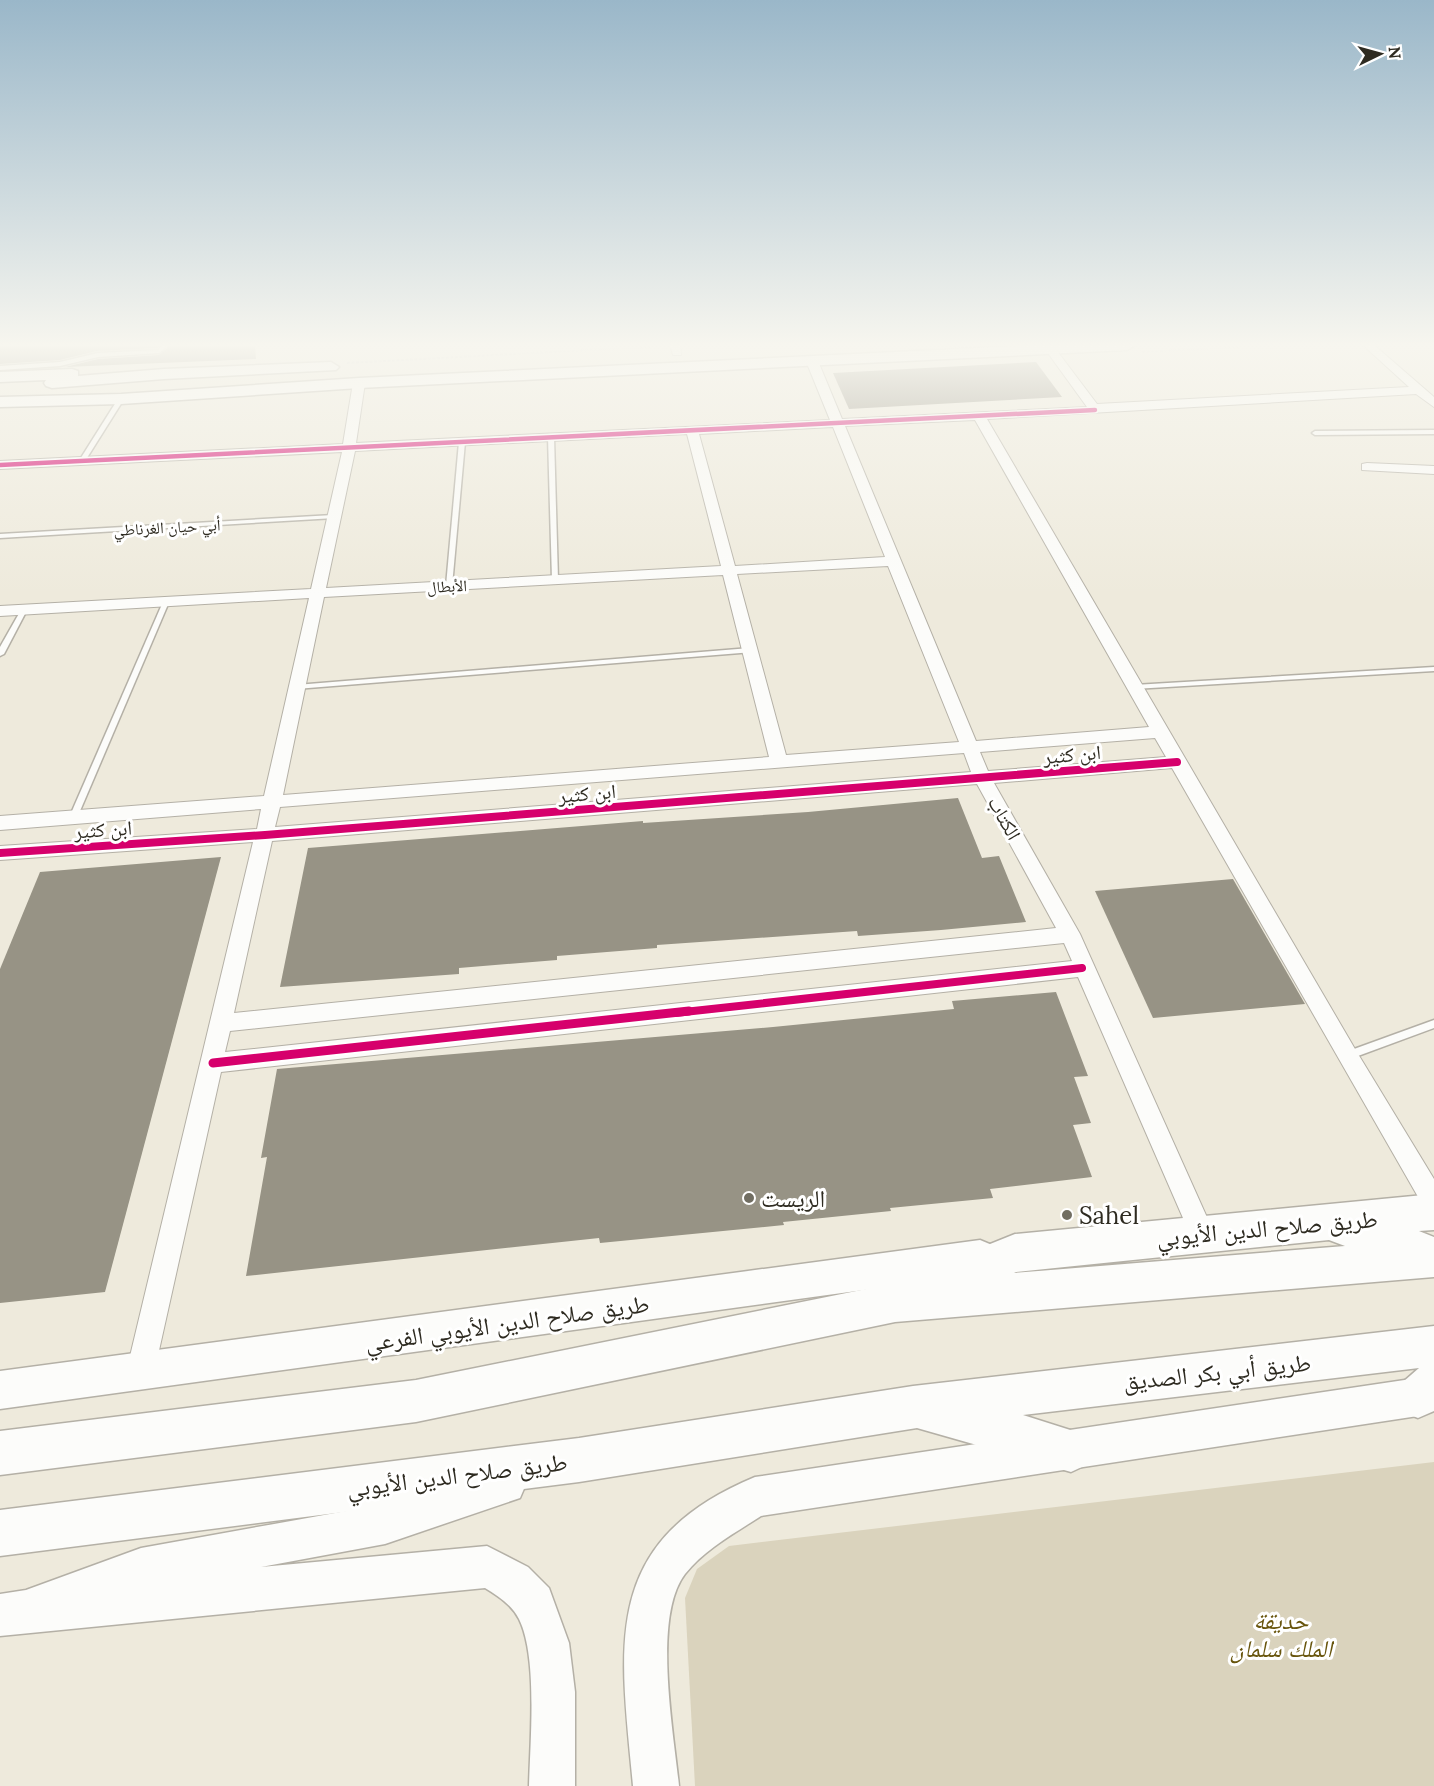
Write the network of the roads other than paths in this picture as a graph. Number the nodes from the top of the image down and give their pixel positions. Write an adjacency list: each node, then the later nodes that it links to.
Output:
1 (103, 428): 12 (lane)
2 (352, 428): 11 (street)
3 (727, 428): 6 (street)
4 (841, 428): 18 (street, الكتاب)
5 (986, 428): 30 (street)
6 (692, 430): 9 (street); 19 (street)
7 (1434, 432): 8 (lane)
8 (1315, 433)
9 (551, 438): 10 (street); 20 (lane)
10 (462, 442): 11 (street); 21 (lane)
11 (349, 448): 12 (street); 16 (street)
12 (82, 461): 13 (street)
13 (0, 465)
14 (1367, 467): 15 (street)
15 (1434, 470)
16 (333, 517): 17 (lane, أبي حيان الغرناطي); 22 (street)
17 (0, 536)
18 (894, 561): 19 (street, الأبطال); 32 (street, الكتاب)
19 (729, 570): 20 (street, الأبطال); 26 (street)
20 (555, 580): 21 (street, الأبطال)
21 (449, 586): 22 (street, الأبطال)
22 (316, 593): 23 (street, الأبطال); 29 (street)
23 (166, 602): 24 (street, الأبطال); 37 (lane)
24 (24, 610): 25 (street, الأبطال); 27 (lane)
25 (0, 611)
26 (750, 650): 29 (lane); 33 (street)
27 (0, 654)
28 (1434, 669): 30 (lane)
29 (296, 687): 36 (street)
30 (1134, 687): 31 (street)
31 (1160, 732): 32 (street, ابن كثير); 34 (street)
32 (970, 747): 33 (street, ابن كثير); 35 (street, الكتاب)
33 (779, 762): 36 (street, ابن كثير)
34 (1177, 762): 35 (street, ابن كثير); 45 (street)
35 (982, 777): 39 (street, ابن كثير); 41 (street, الكتاب)
36 (272, 802): 37 (street, ابن كثير); 39 (street)
37 (73, 818): 38 (street, ابن كثير)
38 (2, 828)
39 (265, 835): 40 (street, ابن كثير); 43 (street)
40 (0, 853)
41 (1070, 934): 42 (street, الكتاب); 43 (street)
42 (1082, 968): 46 (street); 50 (street, الكتاب)
43 (222, 1023): 46 (street)
44 (1434, 1024): 45 (lane)
45 (1347, 1056): 47 (street)
46 (213, 1063): 55 (street)
47 (1434, 1201)
48 (1434, 1212): 49 (main road, طريق صلاح الدين الأيوبي)
49 (1326, 1222): 50 (main road, طريق صلاح الدين الأيوبي); 52 (main road)
50 (1202, 1233): 51 (main road, طريق صلاح الدين الأيوبي)
51 (1015, 1252): 53 (main road, طريق صلاح الدين الأيوبي); 55 (main road, طريق صلاح الدين الأيوبي الفرعي)
52 (1434, 1256): 53 (main road, طريق صلاح الدين الأيوبي)
53 (895, 1302): 61 (main road, طريق صلاح الدين الأيوبي)
54 (1434, 1346): 58 (main road, طريق أبي بكر الصديق)
55 (140, 1373): 56 (main road, طريق صلاح الدين الأيوبي الفرعي)
56 (0, 1390)
57 (1429, 1392): 60 (main road)
58 (999, 1396): 59 (main road, طريق صلاح الدين الأيوبي)
59 (913, 1407): 60 (main road, طريق صلاح الدين الأيوبي); 62 (main road, طريق صلاح الدين الأيوبي)
60 (1071, 1450): 66 (main road)
61 (0, 1454)
62 (579, 1460): 63 (main road, طريق صلاح الدين الأيوبي); 64 (main road)
63 (0, 1533)
64 (13, 1613): 65 (main road)
65 (552, 1786)
66 (656, 1786)

